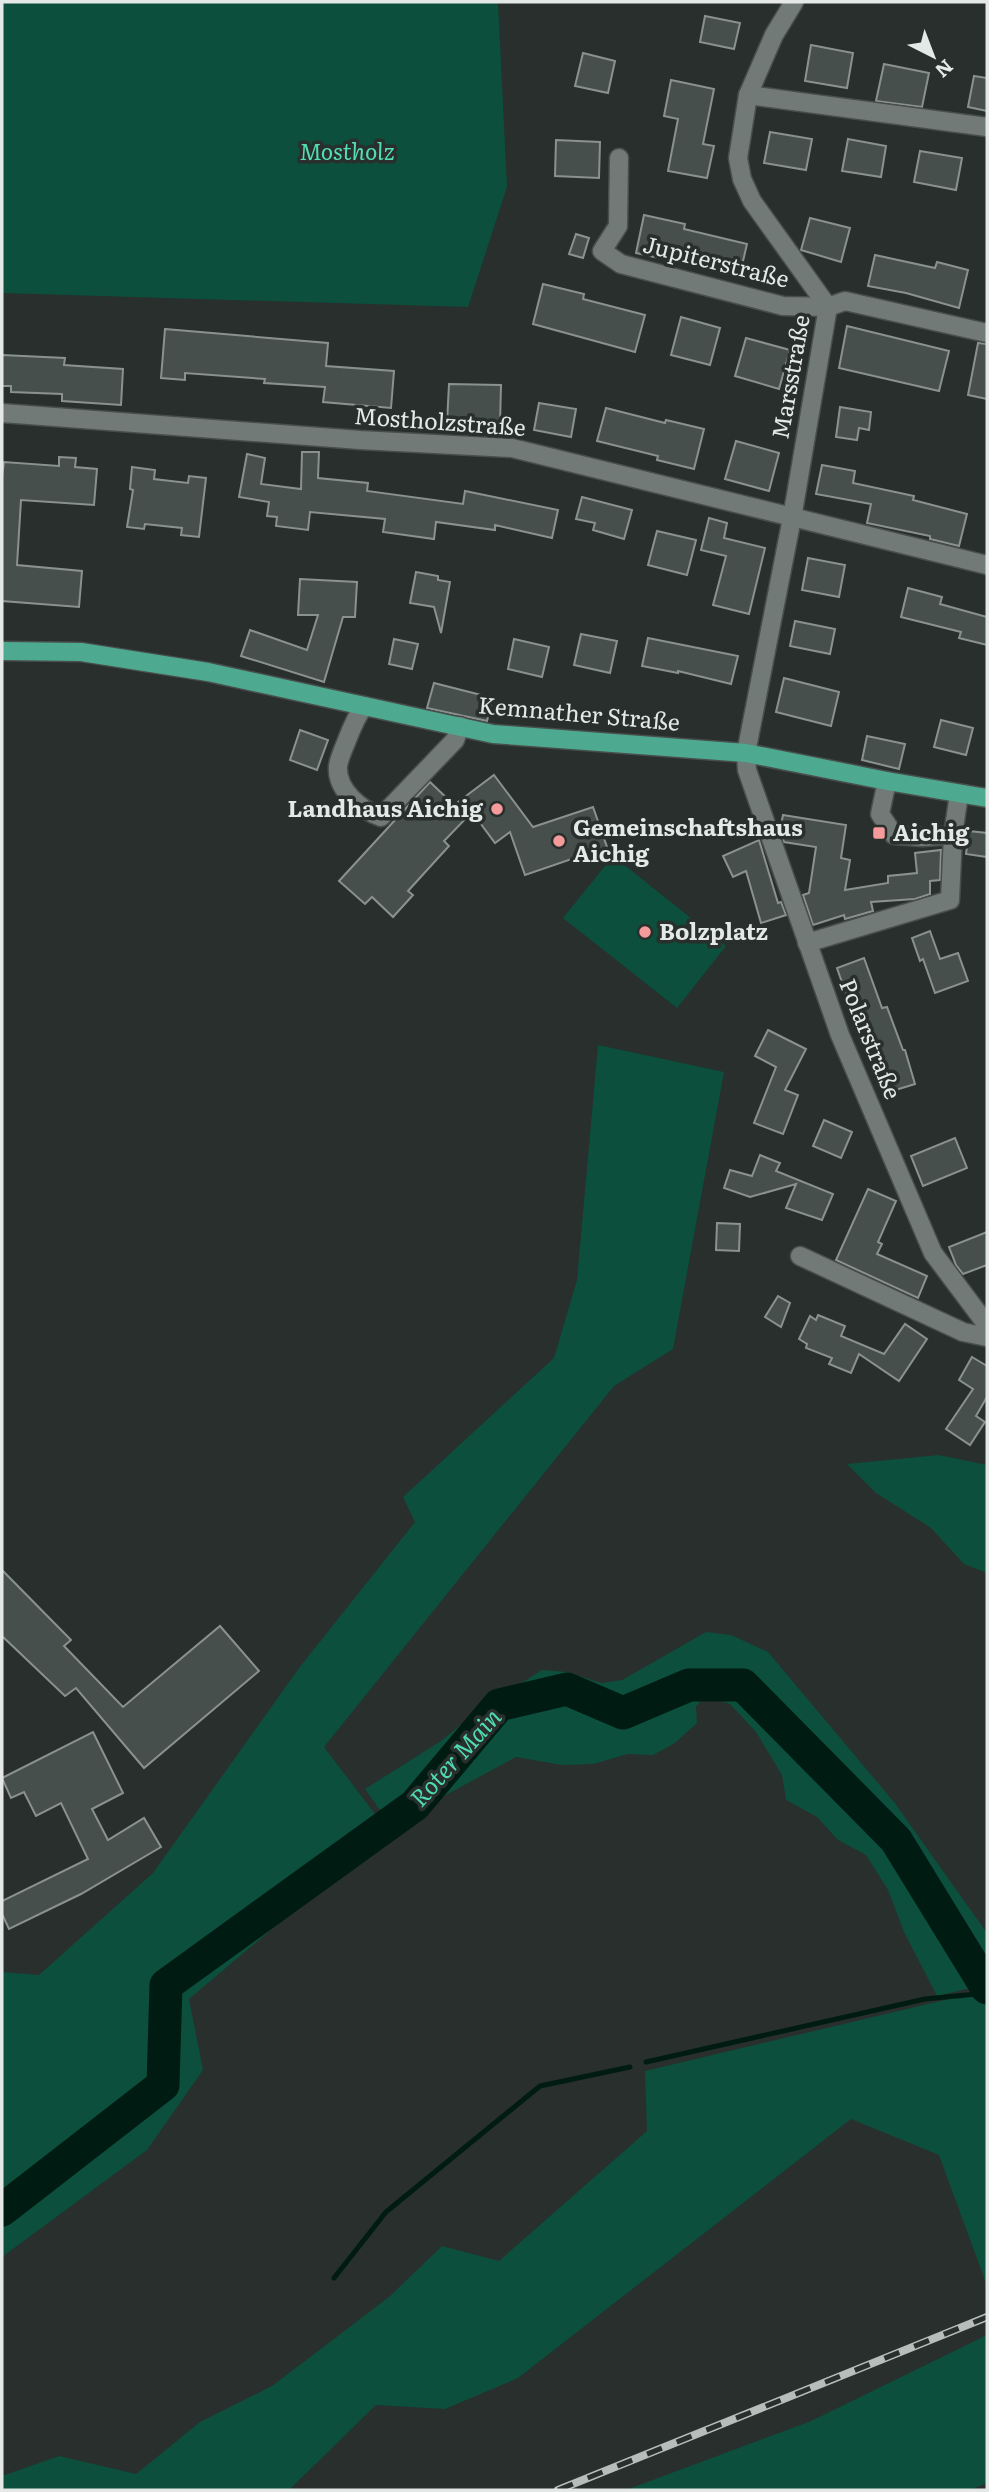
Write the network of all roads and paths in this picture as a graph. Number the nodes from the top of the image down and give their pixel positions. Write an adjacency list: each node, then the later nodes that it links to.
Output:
1 (794, 2): 2 (street, Marsstraße)
2 (748, 95): 3 (street); 5 (street, Marsstraße)
3 (987, 127)
4 (619, 158): 5 (street, Jupiterstraße)
5 (828, 307): 6 (street, Jupiterstraße); 8 (street, Marsstraße)
6 (987, 333)
7 (2, 413): 8 (street, Mostholzstraße)
8 (792, 518): 9 (street, Mostholzstraße); 13 (street, Marsstraße)
9 (987, 565)
10 (2, 651): 11 (main road, Kemnather Straße)
11 (364, 706): 12 (main road, Kemnather Straße); 12 (street)
12 (460, 726): 13 (main road, Kemnather Straße)
13 (746, 753): 14 (main road, Kemnather Straße); 18 (street, Polarstraße)
14 (887, 782): 15 (main road, Kemnather Straße); 17 (street)
15 (959, 794): 16 (main road, Kemnather Straße); 17 (street)
16 (987, 798)
17 (953, 835): 18 (street)
18 (807, 943): 20 (street, Polarstraße)
19 (800, 1256): 21 (street)
20 (987, 1325)
21 (987, 1337)

